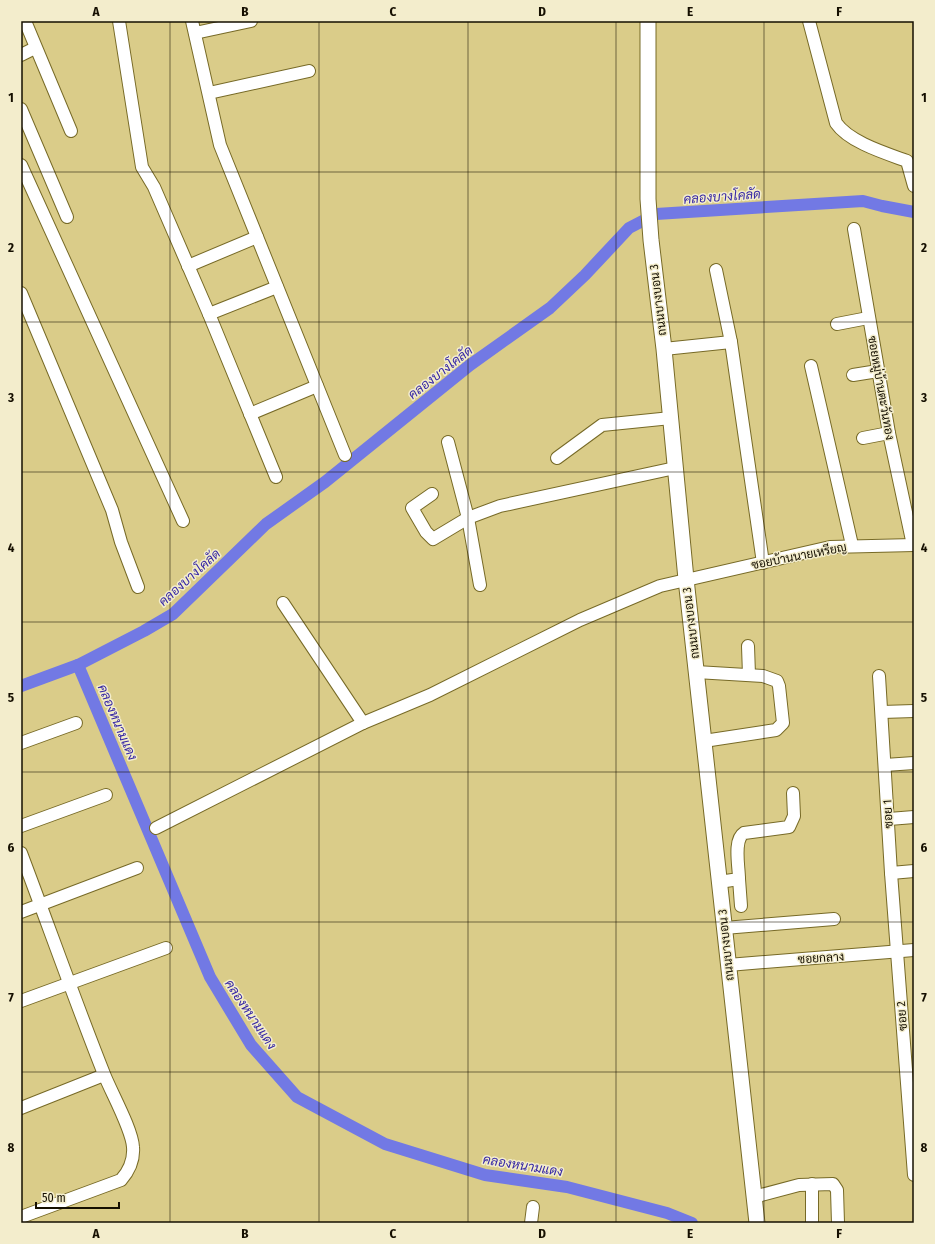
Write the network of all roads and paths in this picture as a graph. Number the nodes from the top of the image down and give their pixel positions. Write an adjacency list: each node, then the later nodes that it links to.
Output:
1 (25, 21): 8 (street)
2 (119, 21): 19 (street)
3 (192, 21): 7 (street)
4 (251, 21): 7 (street)
5 (648, 21): 27 (main road, ถนนบางบอน 3)
6 (809, 21): 15 (street)
7 (195, 33): 11 (street)
8 (35, 48): 9 (street); 13 (street)
9 (21, 55)
10 (309, 71): 11 (street)
11 (209, 93): 18 (street)
12 (21, 109): 16 (street)
13 (71, 131)
14 (21, 165): 43 (street)
15 (914, 186)
16 (67, 217)
17 (854, 230): 24 (street, ซอยหมู่บ้านตะวันทอง)
18 (257, 237): 19 (street); 21 (street)
19 (188, 266): 23 (street)
20 (716, 270): 26 (street)
21 (277, 287): 23 (street); 31 (street)
22 (21, 295): 49 (street)
23 (209, 314): 32 (street)
24 (868, 318): 25 (street); 29 (street, ซอยหมู่บ้านตะวันทอง)
25 (837, 324)
26 (731, 342): 27 (street); 46 (street)
27 (664, 349): 33 (main road, ถนนบางบอน 3)
28 (811, 366): 44 (street)
29 (878, 371): 30 (street); 34 (street, ซอยหมู่บ้านตะวันทอง)
30 (853, 375)
31 (317, 386): 32 (street); 37 (street)
32 (250, 414): 40 (street)
33 (671, 418): 38 (street); 39 (main road, ถนนบางบอน 3)
34 (889, 433): 35 (street); 45 (street, ซอยหมู่บ้านตะวันทอง)
35 (863, 438)
36 (448, 442): 42 (street)
37 (345, 455)
38 (557, 458)
39 (676, 468): 42 (street); 47 (main road, ถนนบางบอน 3)
40 (276, 477)
41 (432, 494): 42 (street)
42 (468, 518): 48 (street)
43 (183, 521)
44 (852, 545): 45 (street, ซอยบ้านนายเหรียญ); 46 (street, ซอยบ้านนายเหรียญ)
45 (914, 545)
46 (763, 563): 47 (street, ซอยบ้านนายเหรียญ)
47 (686, 579): 52 (main road, ถนนบางบอน 3); 58 (street, ซอยบ้านนายเหรียญ)
48 (480, 585)
49 (138, 587)
50 (283, 602): 58 (street)
51 (748, 646): 53 (street)
52 (696, 672): 53 (street); 59 (main road, ถนนบางบอน 3)
53 (749, 675): 59 (street)
54 (879, 676): 56 (street, ซอย 1)
55 (914, 711): 56 (street)
56 (882, 712): 62 (street, ซอย 1)
57 (76, 723): 60 (street)
58 (363, 724): 68 (street, ซอยบ้านนายเหรียญ)
59 (704, 741): 74 (main road, ถนนบางบอน 3)
60 (21, 743)
61 (914, 763): 62 (street)
62 (885, 765): 66 (street, ซอย 1)
63 (793, 793): 73 (street)
64 (106, 795): 67 (street)
65 (914, 817): 66 (street)
66 (888, 819): 72 (street, ซอย 1)
67 (21, 826)
68 (156, 828)
69 (21, 853): 75 (street)
70 (137, 868): 75 (street)
71 (914, 871): 72 (street)
72 (891, 873): 82 (street, ซอย 1)
73 (739, 879): 74 (street); 76 (street)
74 (719, 882): 79 (main road, ถนนบางบอน 3)
75 (40, 904): 77 (street); 84 (street)
76 (741, 906)
77 (21, 912)
78 (834, 919): 79 (street)
79 (724, 928): 83 (main road, ถนนบางบอน 3)
80 (166, 948): 84 (street)
81 (914, 950): 82 (street, ซอยกลาง)
82 (897, 952): 83 (street, ซอยกลาง); 86 (street, ซอย 2)
83 (728, 965): 93 (main road, ถนนบางบอน 3)
84 (70, 983): 85 (street); 87 (street)
85 (21, 1001)
86 (908, 1026): 88 (street, ซอย 2)
87 (104, 1075): 89 (street); 95 (street)
88 (911, 1087): 90 (street, ซอย 2)
89 (21, 1108)
90 (913, 1149): 91 (street, ซอย 2)
91 (914, 1175)
92 (812, 1184): 93 (street); 98 (street); 99 (street)
93 (754, 1197): 97 (main road, ถนนบางบอน 3)
94 (533, 1207): 96 (street)
95 (21, 1217)
96 (531, 1223)
97 (757, 1223)
98 (812, 1223)
99 (838, 1223)

